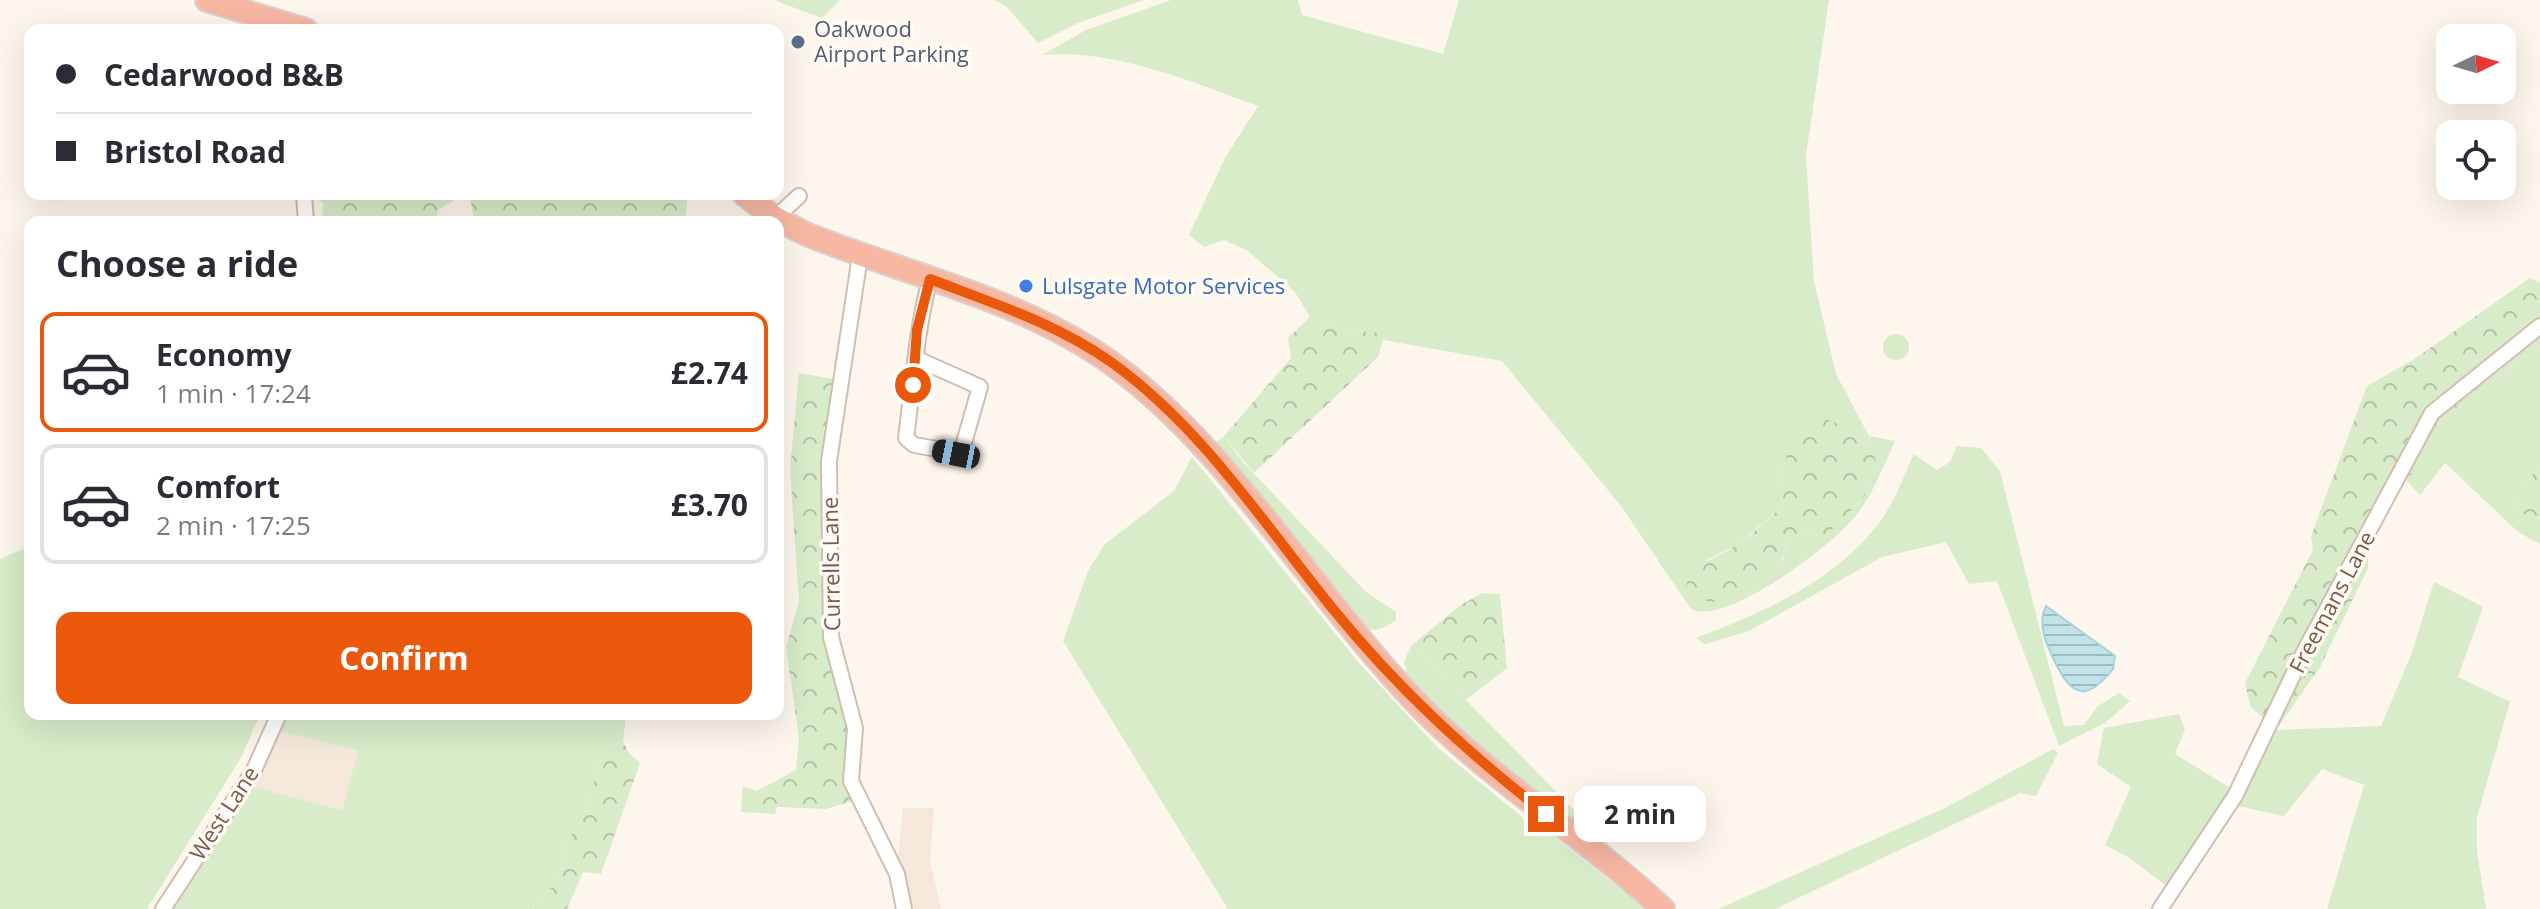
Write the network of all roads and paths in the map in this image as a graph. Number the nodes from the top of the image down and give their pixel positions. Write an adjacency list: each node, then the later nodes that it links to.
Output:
1 (207, 0): 2 (highway)
2 (286, 24)
3 (799, 196): 6 (street)
4 (752, 200): 5 (highway)
5 (772, 216)
6 (777, 216)
7 (784, 222): 8 (highway)
8 (860, 256): 9 (highway); 14 (street, Currells Lane)
9 (930, 279): 11 (street); 15 (highway)
10 (2540, 326): 16 (street, Freemans Lane)
11 (917, 359): 11 (street)
12 (276, 720): 13 (street, West Lane)
13 (163, 909)
14 (904, 909)
15 (1663, 909)
16 (2160, 909)

